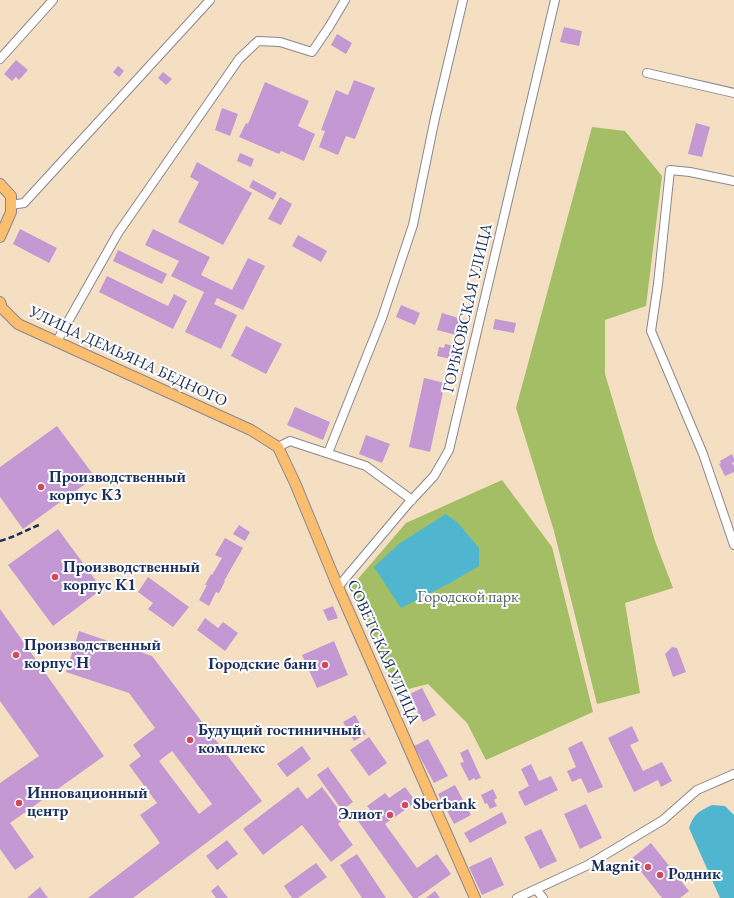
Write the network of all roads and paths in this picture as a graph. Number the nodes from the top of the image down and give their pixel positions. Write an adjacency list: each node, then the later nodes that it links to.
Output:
1 (53, 0): 6 (street)
2 (210, 0): 11 (street)
3 (345, 0): 14 (street)
4 (464, 0): 16 (street)
5 (555, 0): 17 (street, ГОРЬКОВСКАЯ УЛИЦА)
6 (0, 59)
7 (648, 72): 8 (street)
8 (734, 93)
9 (734, 181): 18 (street)
10 (0, 184): 11 (main road)
11 (11, 205): 12 (main road)
12 (0, 237)
13 (1, 307): 14 (main road, УЛИЦА ДЕМЬЯНА БЕДНОГО)
14 (57, 341): 15 (main road, УЛИЦА ДЕМЬЯНА БЕДНОГО)
15 (278, 447): 16 (street); 19 (main road, СОВЕТСКАЯ УЛИЦА)
16 (328, 453): 17 (street)
17 (412, 500): 19 (street, ГОРЬКОВСКАЯ УЛИЦА)
18 (734, 545)
19 (338, 587): 22 (main road, СОВЕТСКАЯ УЛИЦА)
20 (734, 774): 21 (street)
21 (536, 889): 23 (street); 24 (street)
22 (475, 898)
23 (517, 898)
24 (543, 898)

